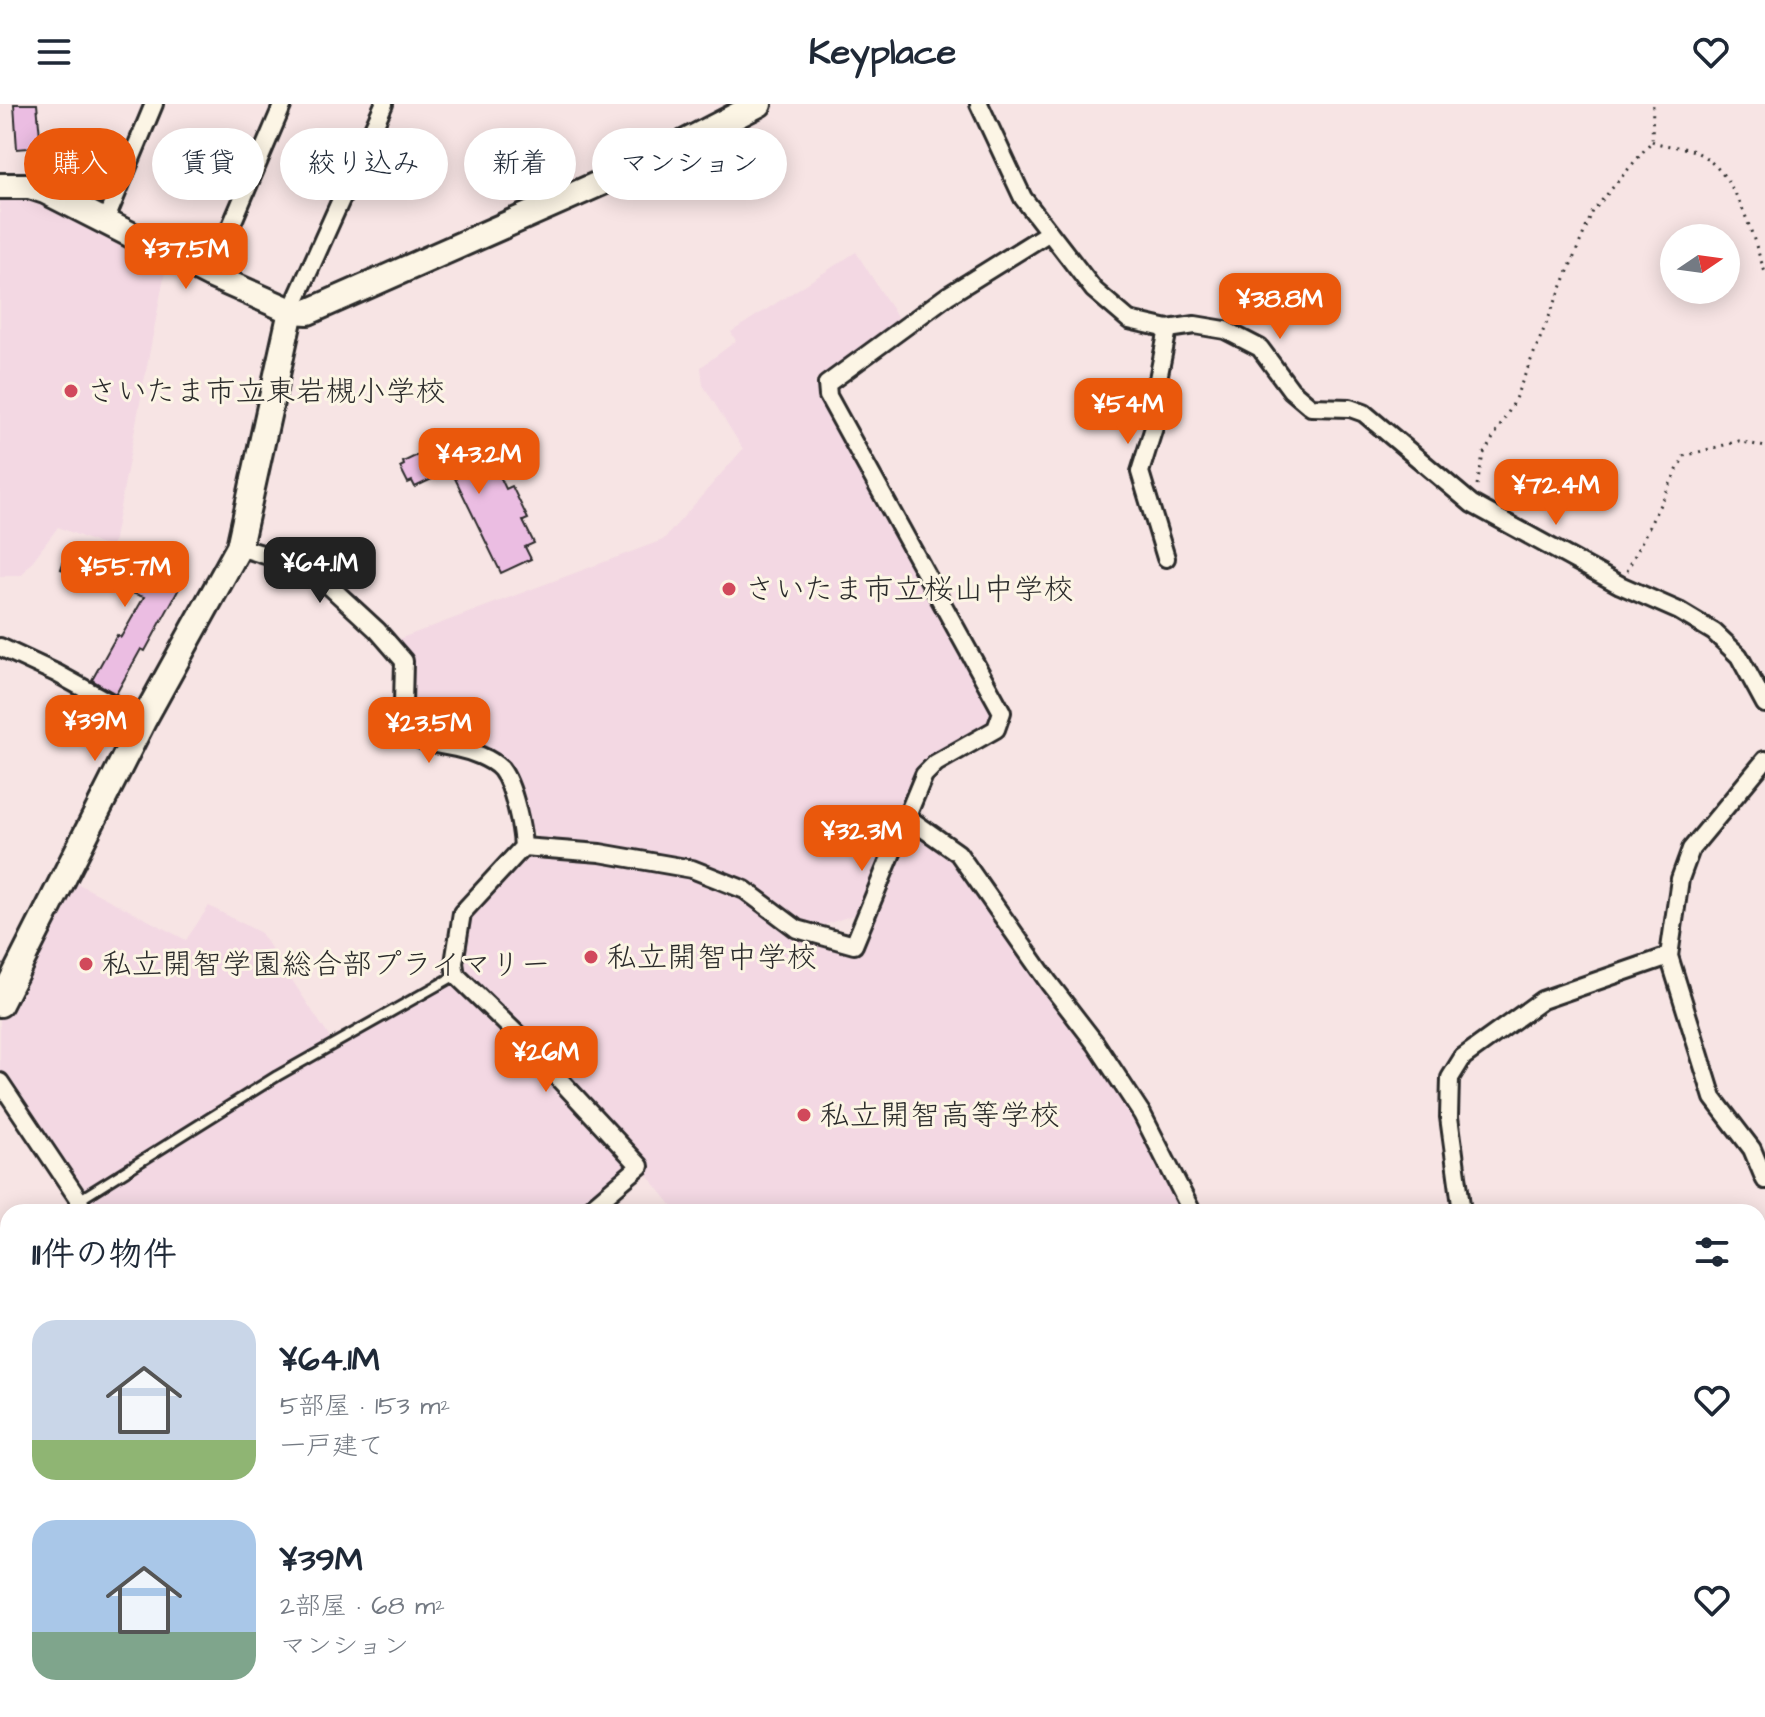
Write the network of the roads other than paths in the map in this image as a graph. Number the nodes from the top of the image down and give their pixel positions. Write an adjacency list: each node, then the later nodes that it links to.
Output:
1 (154, 104): 7 (street)
2 (283, 104): 9 (street)
3 (384, 104): 10 (street)
4 (759, 104): 10 (street)
5 (979, 104): 8 (street)
6 (0, 186): 7 (street)
7 (104, 224): 9 (street)
8 (1048, 233): 11 (street); 18 (street)
9 (210, 275): 10 (street)
10 (291, 311): 12 (street)
11 (1168, 329): 13 (street); 15 (street)
12 (239, 547): 16 (street); 19 (street)
13 (1166, 558)
14 (0, 647): 16 (street)
15 (1765, 704)
16 (143, 721): 22 (street)
17 (1765, 760): 20 (street)
18 (907, 817): 19 (street); 28 (street)
19 (523, 847): 21 (street)
20 (1669, 956): 24 (street); 29 (street)
21 (456, 975): 26 (lane); 27 (street)
22 (0, 1004)
23 (0, 1082): 25 (street)
24 (1765, 1180)
25 (80, 1204)
26 (84, 1204)
27 (595, 1204)
28 (1188, 1204)
29 (1461, 1204)

